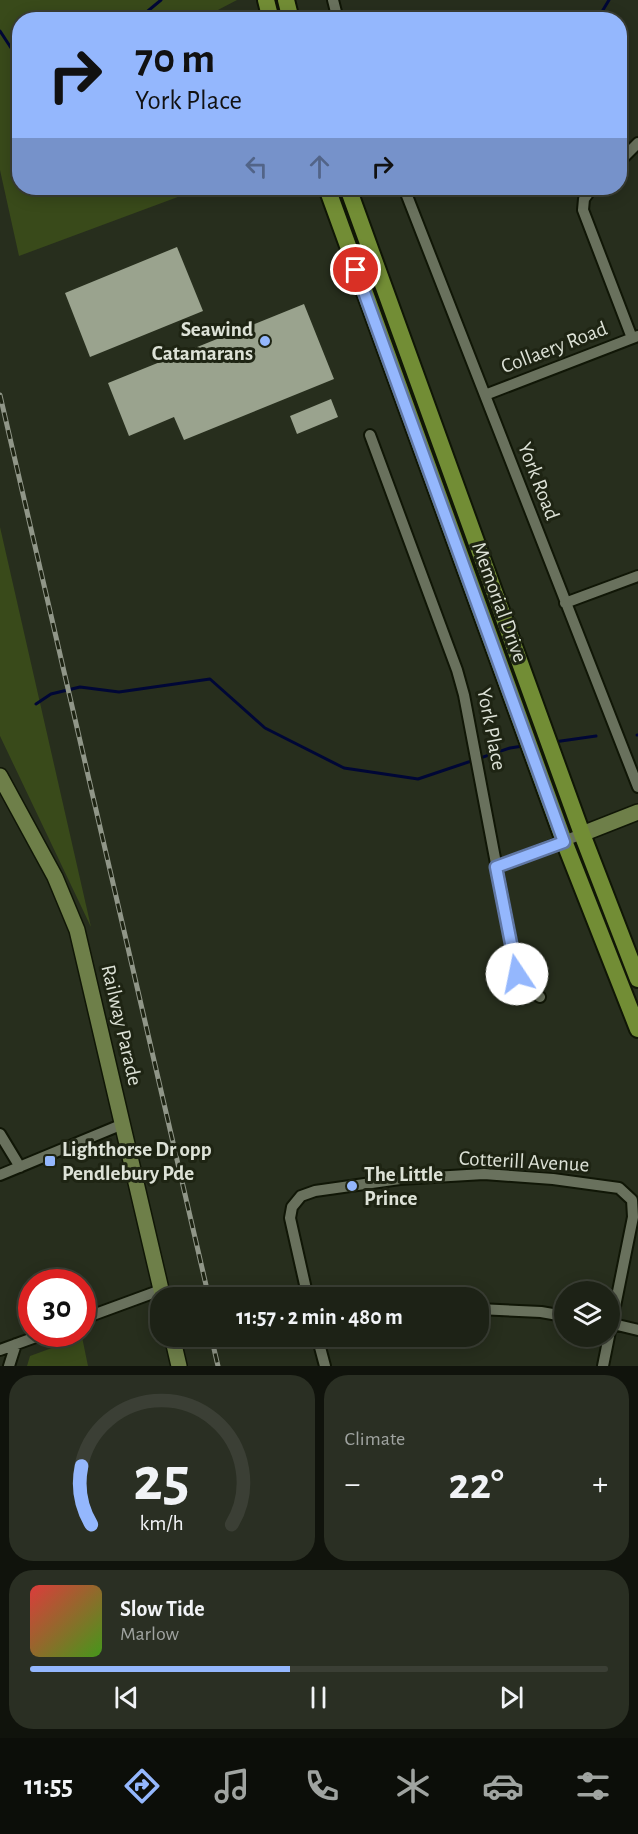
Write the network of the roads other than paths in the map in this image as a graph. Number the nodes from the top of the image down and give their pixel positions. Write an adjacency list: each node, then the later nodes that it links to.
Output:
1 (638, 143): 2 (street)
2 (627, 154)
3 (330, 195): 16 (main road, Memorial Drive)
4 (351, 195): 15 (main road, Memorial Drive)
5 (407, 195): 8 (street, York Road)
6 (587, 195): 7 (street)
7 (635, 337): 8 (street, Collaery Road)
8 (485, 395): 11 (street, York Road)
9 (370, 435): 17 (street, York Place)
10 (638, 576): 11 (street)
11 (565, 603): 13 (street, York Road)
12 (0, 776): 21 (main road, Railway Parade)
13 (638, 787)
14 (638, 812): 15 (main road)
15 (582, 834): 16 (street); 18 (main road, Memorial Drive)
16 (564, 842): 17 (street); 20 (main road, Memorial Drive)
17 (496, 867): 19 (street, York Place)
18 (638, 979)
19 (540, 997)
20 (638, 1029)
21 (123, 1124): 23 (street); 26 (main road, Railway Parade)
22 (0, 1134): 23 (street)
23 (20, 1167): 24 (street)
24 (0, 1175)
25 (619, 1281): 27 (street, Cotterill Avenue)
26 (160, 1287)
27 (306, 1287)
28 (150, 1298): 31 (street)
29 (489, 1310): 30 (street)
30 (554, 1314)
31 (96, 1315)
32 (620, 1326): 33 (street)
33 (638, 1330)
34 (16, 1344): 38 (street); 39 (street)
35 (175, 1347): 40 (main road)
36 (320, 1347): 41 (street)
37 (606, 1347): 42 (street)
38 (0, 1350)
39 (9, 1366)
40 (179, 1366)
41 (324, 1366)
42 (603, 1366)

